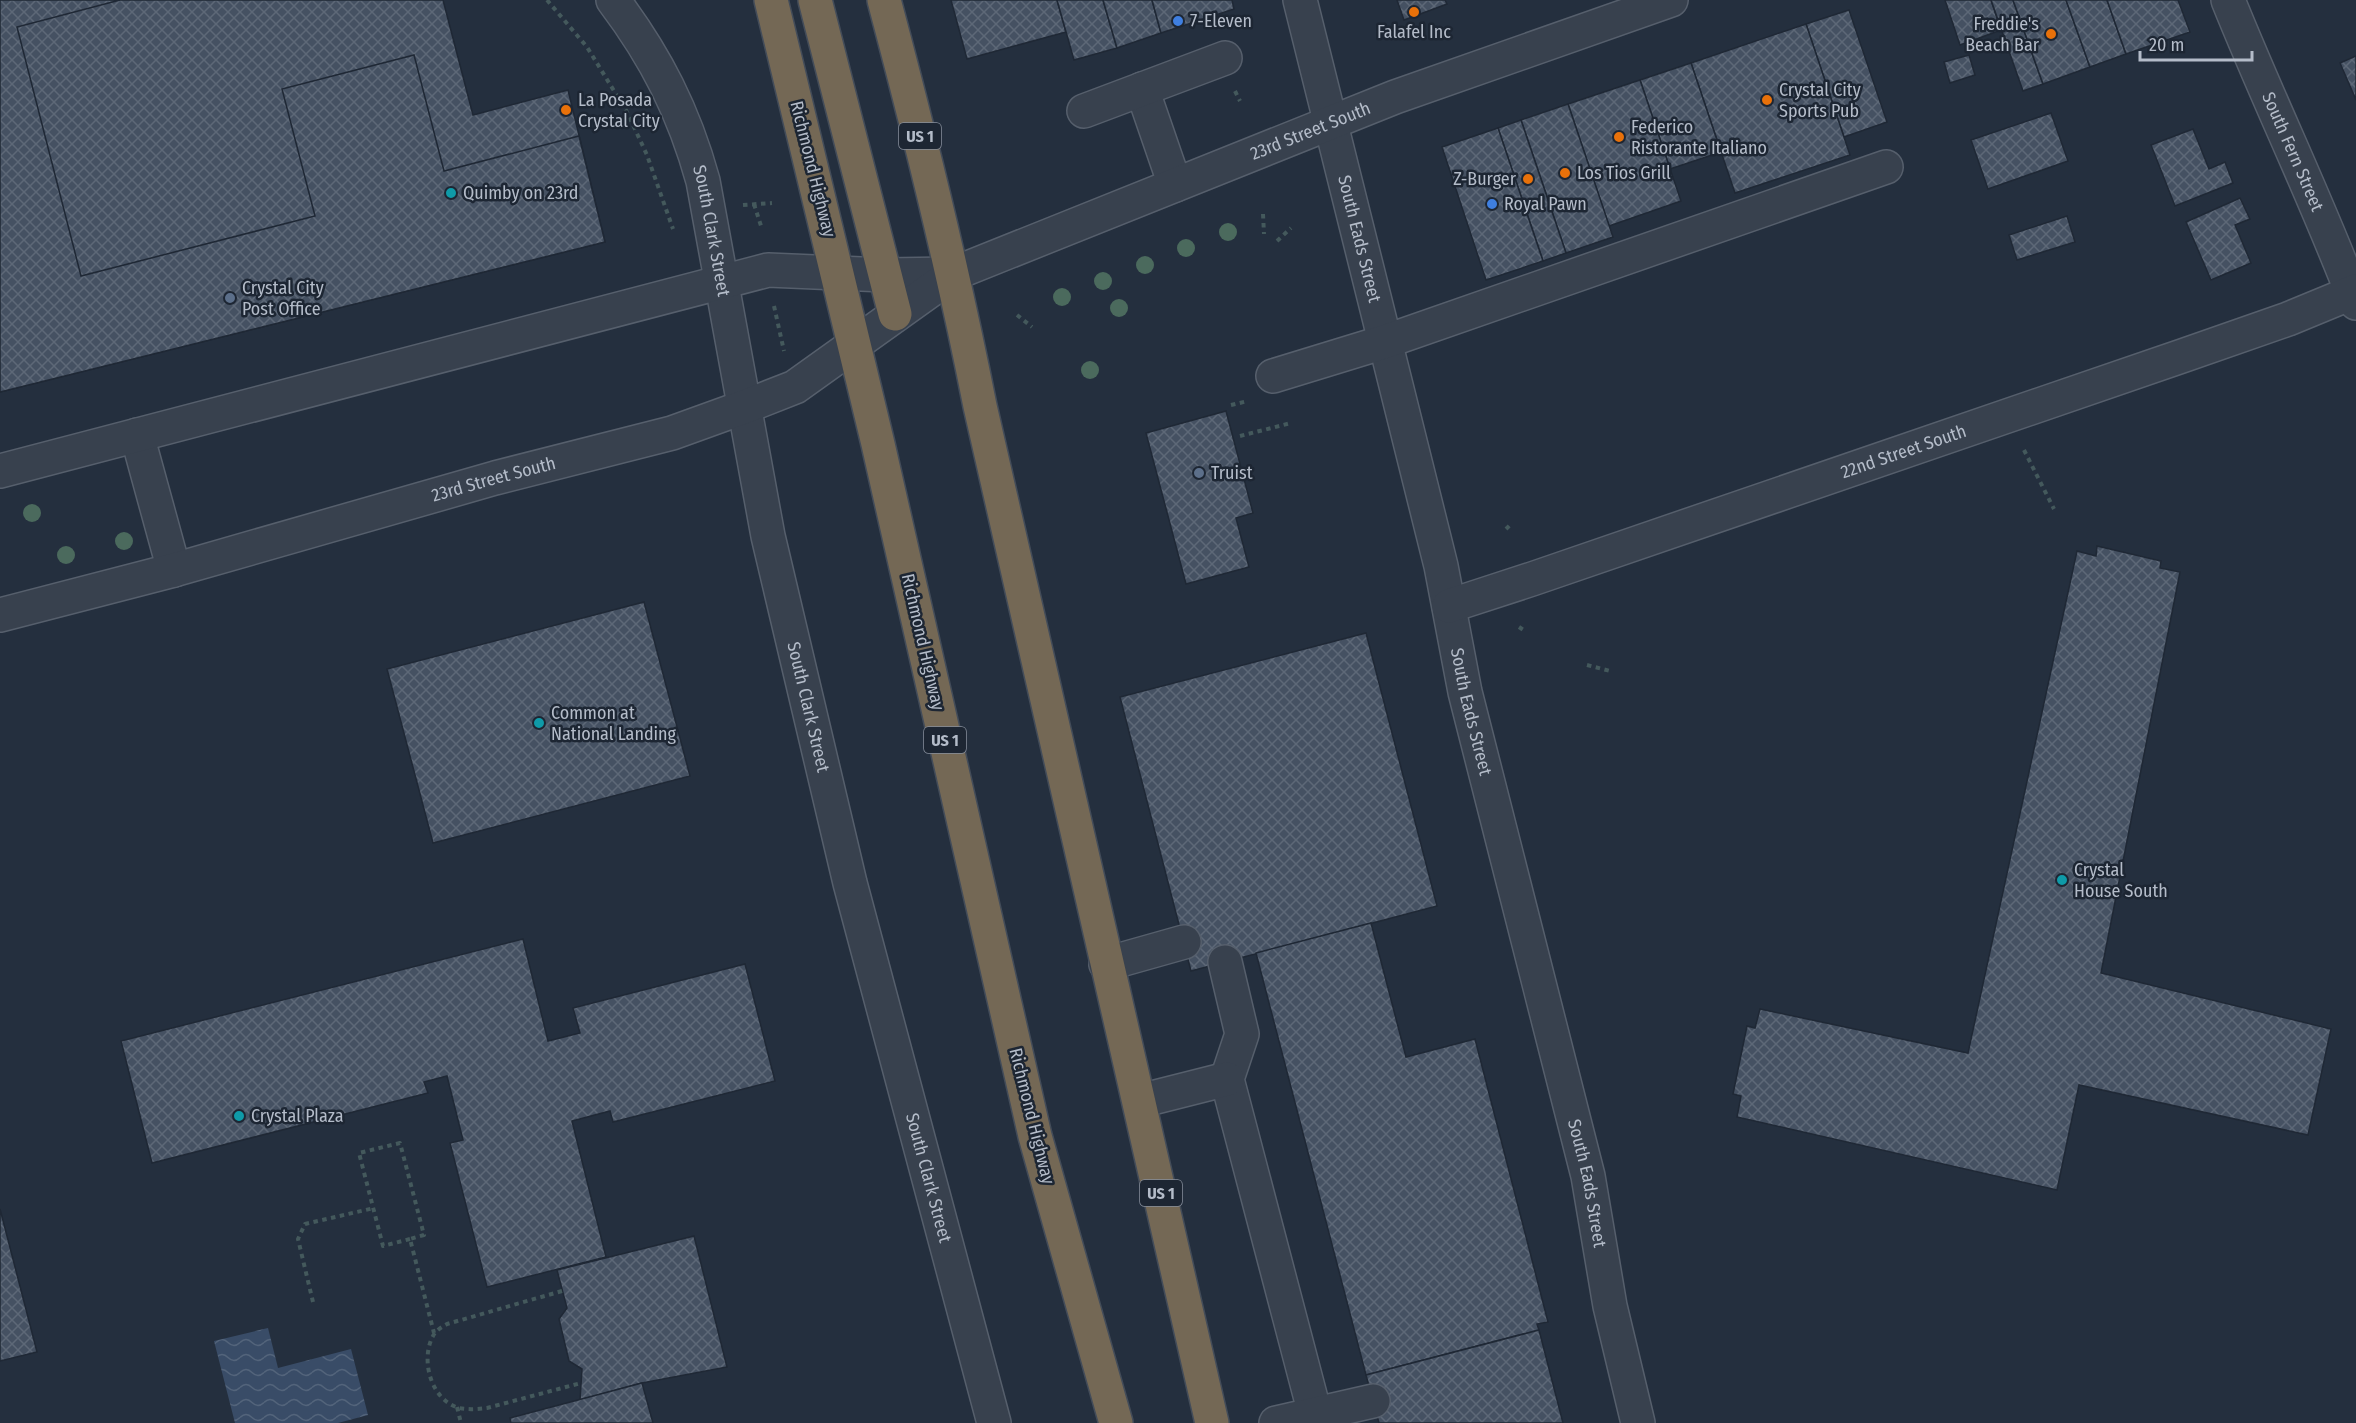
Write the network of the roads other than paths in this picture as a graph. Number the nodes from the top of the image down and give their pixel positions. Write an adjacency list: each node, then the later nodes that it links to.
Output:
1 (613, 0): 17 (street, South Clark Street)
2 (771, 0): 14 (highway, Richmond Highway / US 1)
3 (815, 0): 16 (highway)
4 (884, 0): 15 (highway, US 1)
5 (1300, 0): 11 (street, South Eads Street)
6 (1671, 0): 11 (street, 23rd Street South)
7 (2228, 0): 18 (street, South Fern Street)
8 (1225, 58): 9 (street)
9 (1142, 89): 10 (street); 13 (street)
10 (1084, 111)
11 (1330, 122): 13 (street, 23rd Street South); 20 (street, South Eads Street)
12 (1886, 167): 20 (street)
13 (1174, 185): 15 (street, 23rd Street South)
14 (838, 273): 16 (street, 23rd Street South); 17 (street, 23rd Street South); 21 (highway, Richmond Highway / US 1)
15 (954, 274): 16 (street, 23rd Street South); 19 (street, 23rd Street South); 31 (highway, US 1)
16 (885, 275): 19 (highway)
17 (721, 284): 23 (street, South Clark Street); 24 (street, 23rd Street South)
18 (2355, 296): 27 (street, 22nd Street South)
19 (895, 314): 21 (street, 23rd Street South)
20 (1384, 342): 22 (street); 27 (street, South Eads Street)
21 (855, 344): 23 (street, 23rd Street South); 37 (highway, Richmond Highway / US 1)
22 (1273, 376)
23 (744, 407): 26 (street, 23rd Street South); 36 (street, South Clark Street)
24 (137, 435): 25 (street, 23rd Street South); 26 (street)
25 (0, 471)
26 (174, 570): 28 (street, 23rd Street South)
27 (1449, 606): 40 (street, South Eads Street)
28 (0, 615)
29 (1184, 942): 31 (street)
30 (1225, 962): 32 (street)
31 (1106, 964): 33 (highway, US 1)
32 (1227, 1079): 33 (street); 35 (street)
33 (1140, 1101): 38 (highway, US 1)
34 (1373, 1401): 35 (street)
35 (1315, 1414): 39 (street)
36 (993, 1423)
37 (1116, 1423)
38 (1212, 1423)
39 (1276, 1423)
40 (1638, 1423)

